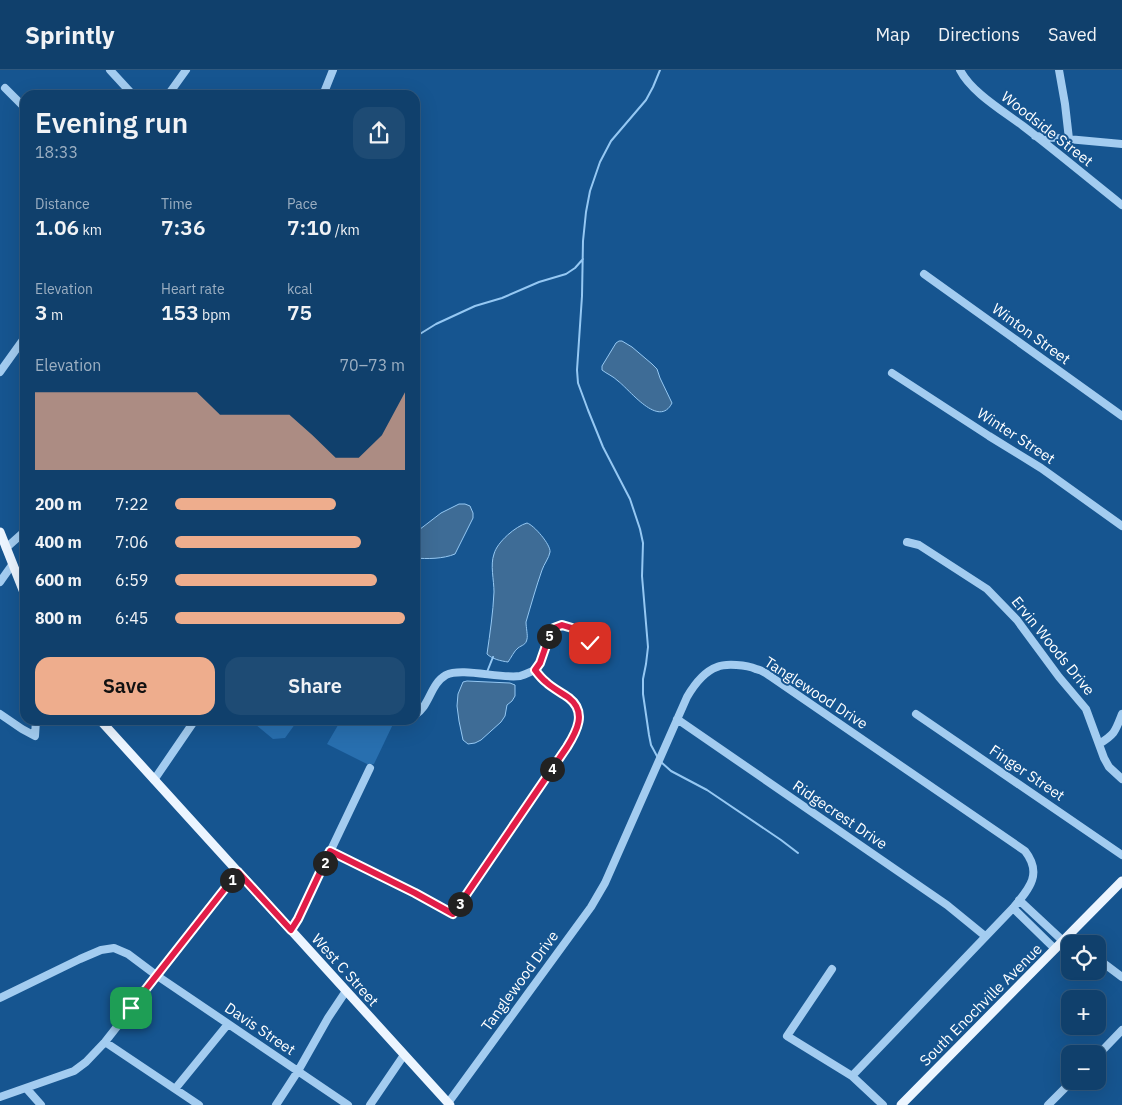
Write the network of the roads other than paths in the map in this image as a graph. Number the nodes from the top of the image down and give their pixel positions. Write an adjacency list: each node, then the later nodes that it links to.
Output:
1 (110, 70): 7 (street)
2 (186, 70): 8 (street)
3 (333, 70): 9 (street)
4 (960, 70): 11 (street, Woodside Street)
5 (1058, 70): 12 (street)
6 (6, 88): 10 (street)
7 (128, 90)
8 (172, 90)
9 (325, 90)
10 (20, 103)
11 (1035, 136): 12 (street); 14 (street, Woodside Street)
12 (1069, 139): 13 (street)
13 (1122, 144)
14 (1122, 205)
15 (924, 274): 19 (street, Winton Street)
16 (20, 344): 17 (street)
17 (0, 372)
18 (892, 373): 20 (street, Winter Street)
19 (1122, 416)
20 (1122, 526)
21 (0, 532): 24 (main road)
22 (20, 535): 24 (street)
23 (907, 542): 38 (street, Ervin Woods Drive)
24 (6, 548): 25 (main road)
25 (12, 565): 26 (street); 27 (main road)
26 (0, 582)
27 (20, 583)
28 (590, 643): 29 (street)
29 (535, 670): 30 (street); 42 (street)
30 (420, 711)
31 (0, 714): 35 (street)
32 (916, 714): 43 (street, Finger Street)
33 (1122, 714): 38 (street)
34 (677, 719): 46 (street, Tanglewood Drive); 50 (street, Ridgecrest Drive); 71 (street, Tanglewood Drive)
35 (36, 725)
36 (104, 725): 41 (main road, West C Street)
37 (192, 725): 41 (street)
38 (1099, 744): 40 (street, Ervin Woods Drive)
39 (370, 768): 42 (street)
40 (1122, 779)
41 (154, 780): 44 (main road, West C Street)
42 (330, 851): 48 (street)
43 (1122, 855)
44 (238, 872): 48 (main road, West C Street); 56 (street)
45 (1122, 881): 49 (main road, South Enochville Avenue)
46 (1019, 900): 47 (street, Tanglewood Drive); 51 (street)
47 (1012, 908): 50 (street, Tanglewood Drive); 53 (street)
48 (291, 930): 58 (main road, West C Street)
49 (1069, 935)
50 (985, 936): 66 (street, Tanglewood Drive)
51 (1061, 936)
52 (1061, 943): 53 (main road, South Enochville Avenue)
53 (1055, 949): 78 (main road, South Enochville Avenue)
54 (1106, 965): 57 (street)
55 (832, 969): 66 (street)
56 (156, 975): 59 (street, Davis Street); 60 (street, Davis Street); 62 (street)
57 (1122, 977)
58 (346, 991): 64 (main road, West C Street); 65 (street)
59 (0, 998)
60 (228, 1024): 65 (street, Davis Street); 68 (street)
61 (1122, 1030): 63 (street)
62 (105, 1042): 67 (street); 68 (street)
63 (1106, 1047)
64 (404, 1055): 71 (main road, West C Street); 76 (street)
65 (298, 1071): 74 (street); 75 (street, Davis Street)
66 (852, 1076): 77 (street)
67 (26, 1088): 70 (street); 72 (street)
68 (175, 1090): 73 (street)
69 (1063, 1090): 79 (street)
70 (0, 1097)
71 (449, 1104)
72 (40, 1105)
73 (198, 1105)
74 (276, 1105)
75 (348, 1105)
76 (370, 1105)
77 (884, 1105)
78 (901, 1105)
79 (1048, 1105)

